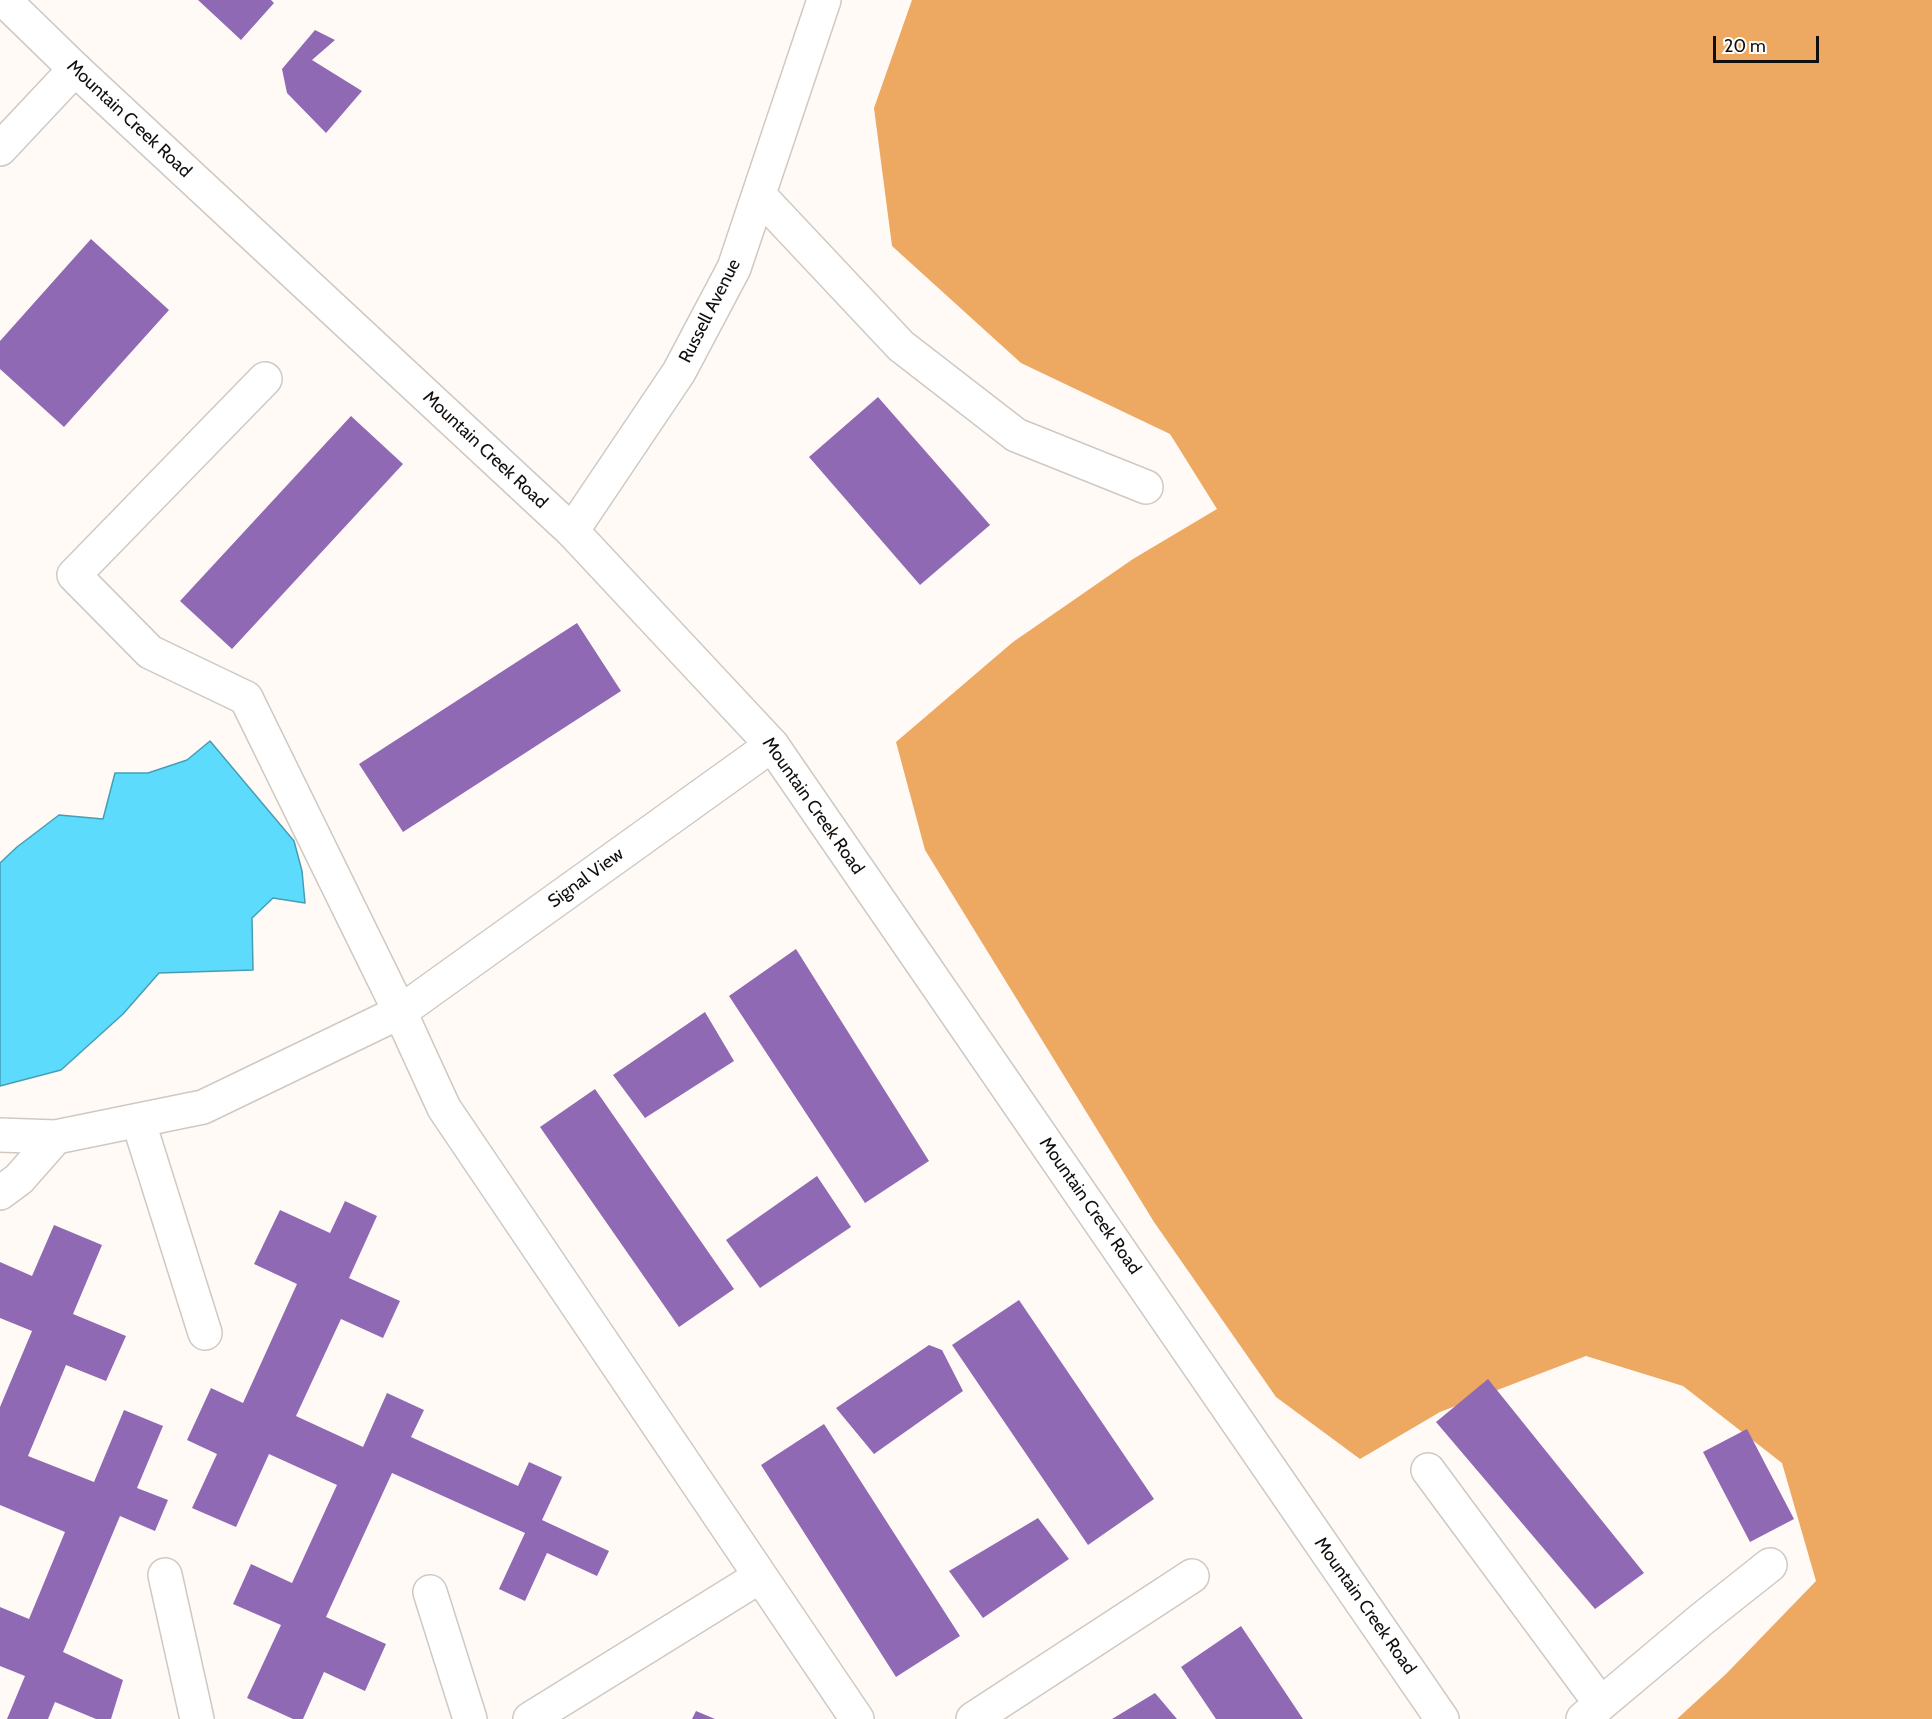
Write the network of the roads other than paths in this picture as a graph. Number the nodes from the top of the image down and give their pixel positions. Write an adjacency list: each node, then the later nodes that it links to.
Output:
1 (4, 0): 3 (street, Mountain Creek Road)
2 (824, 0): 5 (street, Russell Avenue)
3 (75, 69): 4 (street); 8 (street, Mountain Creek Road)
4 (0, 149)
5 (759, 195): 7 (street); 8 (street, Russell Avenue)
6 (265, 379): 10 (street)
7 (1146, 487)
8 (572, 531): 9 (street, Mountain Creek Road)
9 (772, 745): 10 (street, Signal View); 28 (street, Mountain Creek Road)
10 (400, 1012): 11 (street, Signal View); 20 (street)
11 (138, 1120): 13 (street, Signal View); 15 (street)
12 (0, 1135): 13 (street, Signal View)
13 (56, 1137): 14 (street)
14 (0, 1194)
15 (205, 1334)
16 (1428, 1470): 22 (street)
17 (1770, 1565): 22 (street)
18 (165, 1575): 23 (street)
19 (1192, 1576): 27 (street)
20 (759, 1577): 25 (street); 26 (street)
21 (430, 1592): 24 (street)
22 (1592, 1712)
23 (197, 1719)
24 (470, 1719)
25 (530, 1719)
26 (856, 1719)
27 (973, 1719)
28 (1442, 1719)

